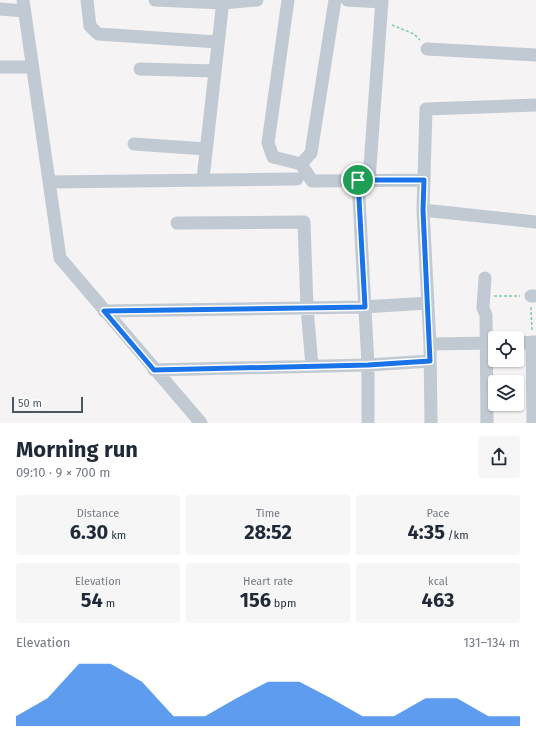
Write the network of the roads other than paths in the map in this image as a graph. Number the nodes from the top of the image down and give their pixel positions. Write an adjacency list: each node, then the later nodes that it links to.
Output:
1 (87, 0): 11 (street)
2 (155, 0): 8 (street)
3 (257, 0): 8 (street)
4 (288, 0): 21 (street)
5 (335, 0): 21 (street)
6 (347, 0): 7 (street)
7 (382, 1): 24 (street)
8 (223, 2): 11 (street)
9 (24, 5): 10 (street); 15 (street)
10 (0, 9)
11 (217, 42): 17 (street)
12 (428, 49): 13 (street)
13 (536, 55)
14 (0, 67): 15 (street)
15 (32, 67): 26 (street)
16 (140, 69): 17 (street)
17 (214, 71): 20 (street)
18 (536, 105): 25 (street)
19 (134, 144): 20 (street)
20 (206, 149): 22 (street)
21 (301, 164): 24 (street)
22 (202, 179): 23 (street); 26 (street)
23 (297, 179)
24 (364, 180): 25 (street); 32 (street)
25 (424, 180): 27 (street)
26 (49, 182): 34 (street)
27 (423, 210): 28 (street); 31 (street)
28 (536, 222)
29 (177, 223): 33 (street)
30 (485, 278): 35 (street)
31 (428, 304): 32 (street); 38 (street)
32 (365, 307): 33 (street); 41 (street)
33 (307, 308): 34 (street); 42 (street)
34 (104, 311): 44 (street)
35 (489, 331)
36 (534, 342): 37 (street); 49 (street)
37 (524, 343)
38 (430, 344): 39 (street); 40 (street)
39 (488, 344)
40 (430, 361): 41 (street); 47 (street)
41 (368, 365): 42 (street); 46 (street)
42 (312, 366): 44 (street)
43 (490, 367): 48 (street)
44 (154, 370): 45 (street)
45 (201, 423)
46 (368, 423)
47 (431, 423)
48 (487, 423)
49 (533, 423)

